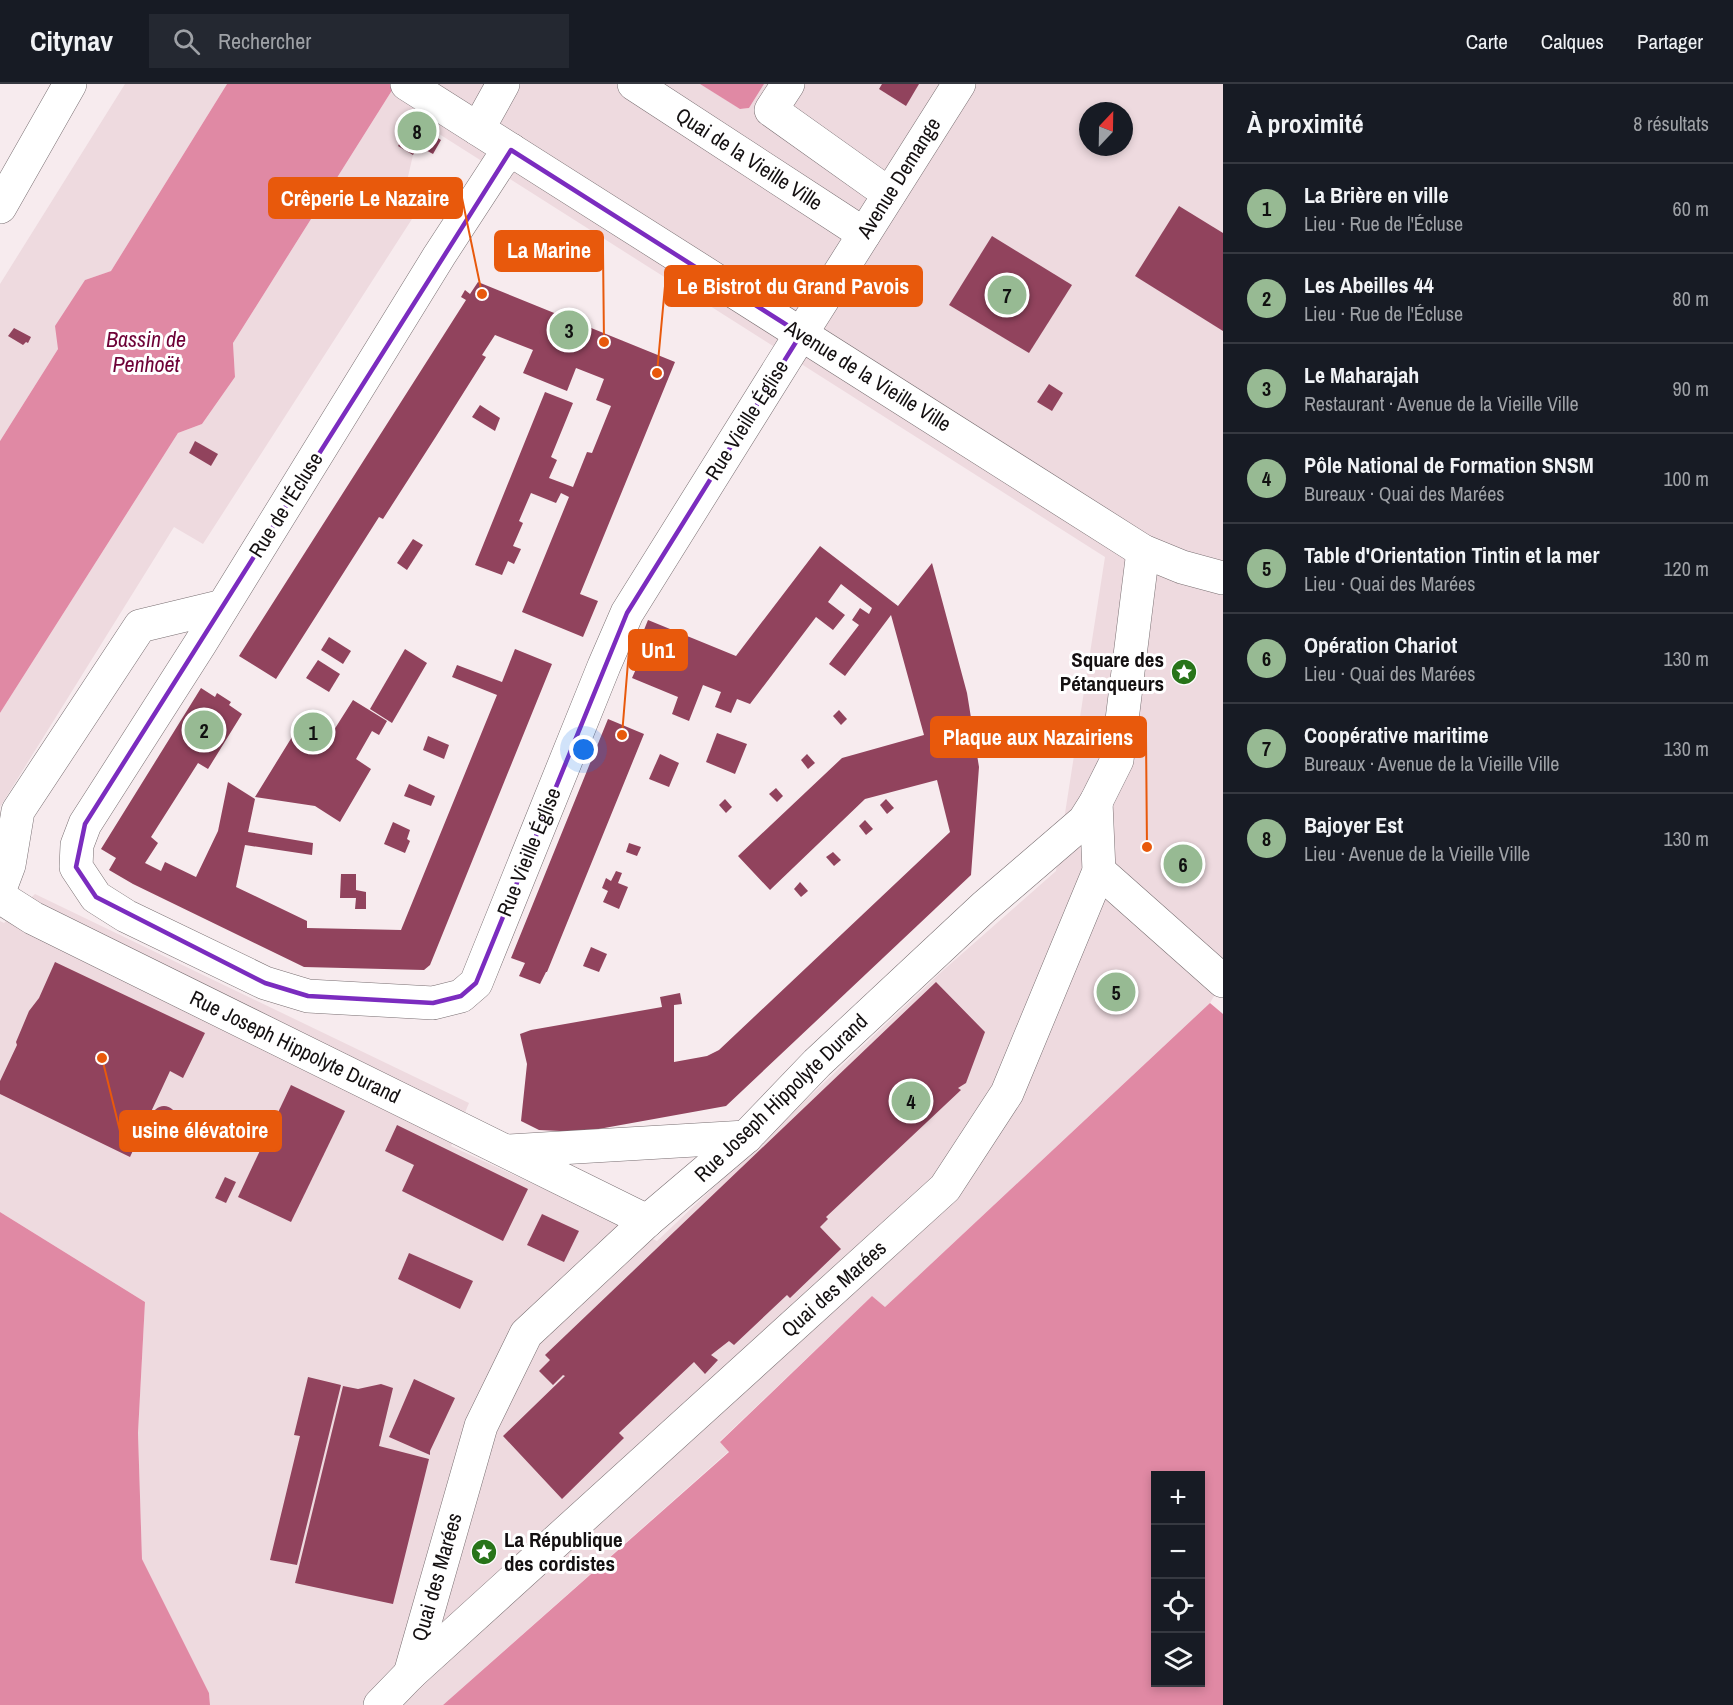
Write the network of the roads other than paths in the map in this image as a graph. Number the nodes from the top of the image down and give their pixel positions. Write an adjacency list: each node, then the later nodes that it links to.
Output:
1 (70, 84): 10 (street)
2 (503, 84): 7 (street)
3 (634, 84): 11 (street, Quai de la Vieille Ville)
4 (788, 84): 9 (street)
5 (408, 85): 7 (street, Avenue de la Vieille Ville)
6 (953, 88): 9 (street, Avenue Demange)
7 (478, 129): 8 (street, Avenue de la Vieille Ville)
8 (511, 150): 12 (street, Avenue de la Vieille Ville); 15 (street, Rue de l'Écluse)
9 (889, 194): 11 (street, Avenue Demange)
10 (0, 207)
11 (864, 234): 12 (street, Avenue Demange)
12 (801, 334): 13 (street, Avenue de la Vieille Ville); 17 (street, Rue Vieille Église)
13 (1143, 551): 14 (street, Avenue de la Vieille Ville); 16 (street, Rue Joseph Hippolyte Durand)
14 (1223, 578)
15 (223, 606): 17 (street, Rue de l'Écluse); 19 (street)
16 (1096, 802): 18 (street, Quai des Marées); 22 (street, Rue Joseph Hippolyte Durand)
17 (76, 867)
18 (1099, 871): 21 (street); 25 (street, Quai des Marées)
19 (0, 889)
20 (0, 897): 23 (street, Rue Joseph Hippolyte Durand)
21 (1223, 981)
22 (746, 1137): 23 (street); 24 (street, Rue Joseph Hippolyte Durand)
23 (507, 1151): 24 (street, Rue Joseph Hippolyte Durand)
24 (647, 1221): 25 (street, Quai des Marées)
25 (410, 1674): 26 (street, Quai des Marées)
26 (380, 1705)

